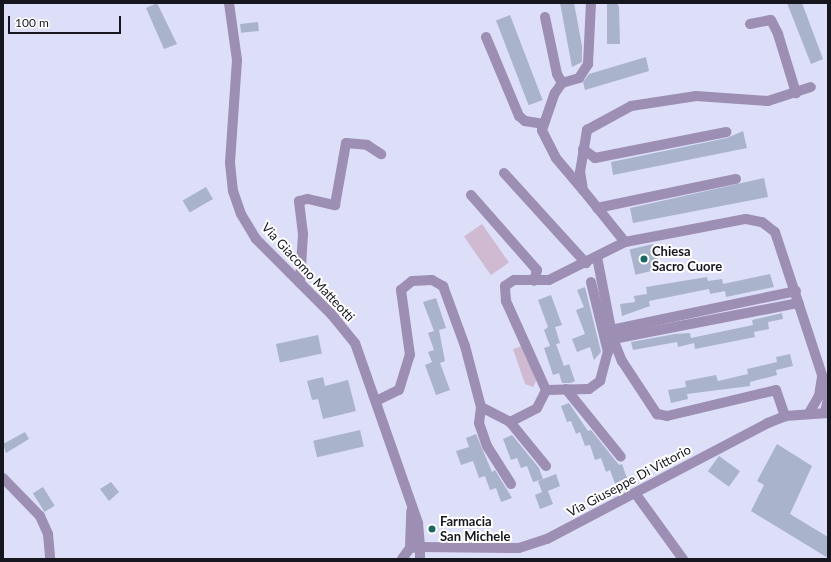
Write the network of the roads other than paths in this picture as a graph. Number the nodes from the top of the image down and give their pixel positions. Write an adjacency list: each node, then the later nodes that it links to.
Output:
1 (228, 3): 23 (street, Via Giacomo Matteotti)
2 (591, 3): 6 (street)
3 (545, 17): 6 (street)
4 (750, 24): 8 (street)
5 (486, 37): 9 (street)
6 (562, 83): 9 (street)
7 (811, 86): 8 (street)
8 (796, 93): 11 (street)
9 (544, 124): 15 (street)
10 (726, 132): 11 (street)
11 (583, 149): 15 (street)
12 (381, 154): 23 (street)
13 (504, 173): 20 (street)
14 (736, 179): 17 (street)
15 (583, 190): 17 (street)
16 (470, 195): 21 (street)
17 (597, 208): 18 (street)
18 (625, 242): 19 (street); 24 (street)
19 (597, 257): 20 (street); 26 (street)
20 (586, 262): 21 (street)
21 (534, 281): 28 (street)
22 (591, 282): 27 (street)
23 (300, 283): 30 (street, Via Giacomo Matteotti)
24 (796, 291): 25 (street); 26 (street)
25 (799, 303): 26 (street); 29 (street)
26 (612, 335): 34 (street)
27 (566, 389): 28 (street); 36 (street)
28 (546, 390): 35 (street)
29 (825, 396): 32 (street); 33 (street)
30 (376, 401): 31 (street); 41 (street, Via Giacomo Matteotti)
31 (481, 407): 35 (street); 39 (street)
32 (826, 412): 33 (street, Via Giuseppe Di Vittorio)
33 (809, 413): 34 (street, Via Giuseppe Di Vittorio)
34 (785, 416): 40 (street, Via Giuseppe Di Vittorio)
35 (510, 422): 37 (street)
36 (621, 457)
37 (546, 466)
38 (3, 478): 42 (street)
39 (511, 484)
40 (635, 493): 41 (street, Via Giuseppe Di Vittorio); 44 (street)
41 (418, 553): 43 (street)
42 (50, 559)
43 (402, 559)
44 (683, 559)

